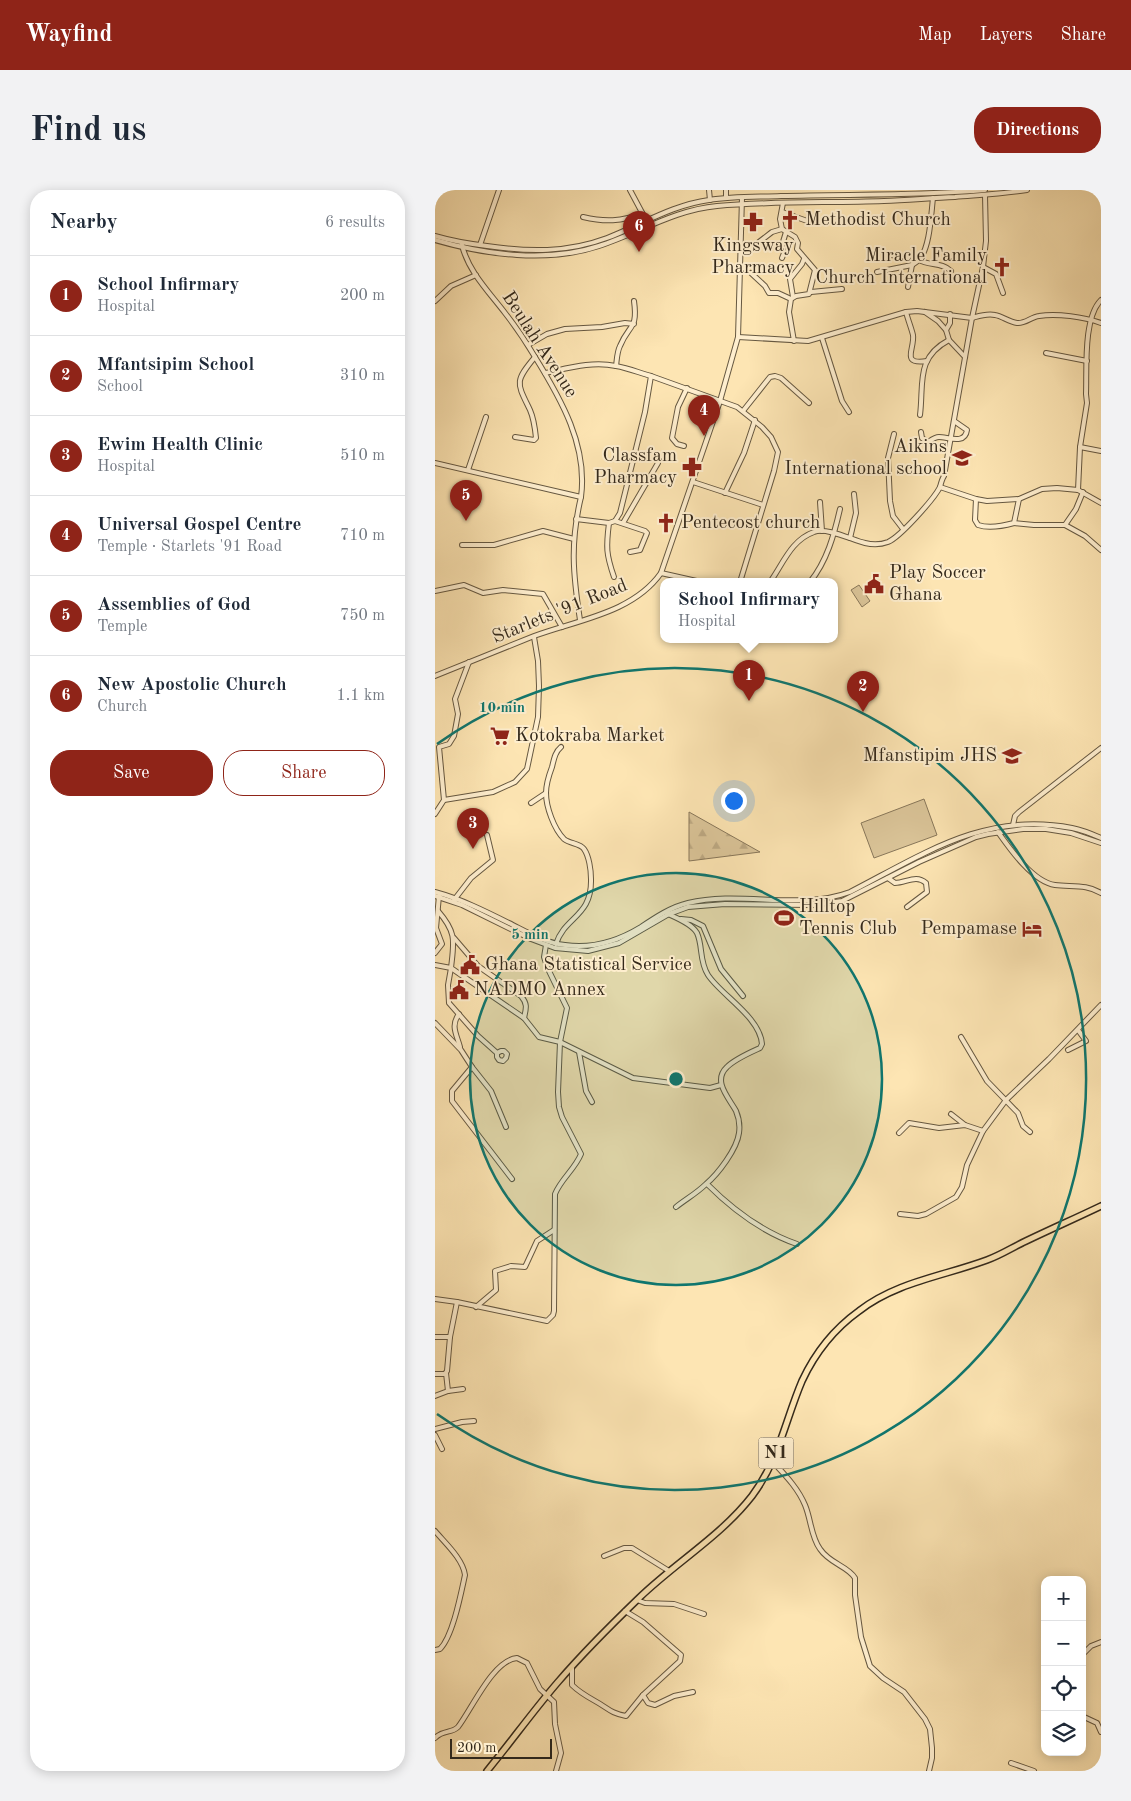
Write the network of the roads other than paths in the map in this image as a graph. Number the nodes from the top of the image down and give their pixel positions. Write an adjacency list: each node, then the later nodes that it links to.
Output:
1 (499, 190): 32 (street)
2 (630, 190): 22 (street)
3 (709, 190): 15 (street)
4 (725, 190): 12 (street)
5 (985, 190): 8 (street)
6 (1027, 190): 10 (street)
7 (897, 191): 8 (street); 9 (street)
8 (965, 192): 10 (street); 14 (street)
9 (884, 194): 11 (street); 16 (street)
10 (985, 195): 38 (street)
11 (792, 196): 13 (street); 17 (street)
12 (726, 198): 13 (street); 15 (street)
13 (742, 198): 19 (street, Starlets '91 Road)
14 (933, 198): 16 (street); 36 (street)
15 (710, 200): 25 (street)
16 (885, 201): 17 (street)
17 (793, 202): 18 (street)
18 (783, 203): 20 (street); 21 (street)
19 (743, 205): 20 (street); 23 (street, Starlets '91 Road); 31 (street)
20 (752, 205): 23 (street)
21 (782, 212): 26 (street); 27 (street)
22 (642, 213): 24 (street); 25 (street)
23 (742, 216): 59 (street, Starlets '91 Road)
24 (583, 217)
25 (646, 220): 32 (street)
26 (810, 222)
27 (784, 231): 30 (street); 34 (street); 35 (street)
28 (435, 236): 31 (street)
29 (435, 240): 31 (street)
30 (759, 242)
31 (462, 245): 32 (street); 42 (street, Beulah Avenue)
32 (480, 245)
33 (886, 254): 36 (street)
34 (782, 258)
35 (804, 259): 45 (street); 47 (street)
36 (919, 260): 37 (street); 39 (street)
37 (912, 265): 40 (street); 43 (street)
38 (983, 268): 46 (street); 54 (street)
39 (951, 271)
40 (877, 272)
41 (751, 273): 47 (street)
42 (475, 275): 49 (street); 63 (street, Beulah Avenue)
43 (908, 287)
44 (842, 289): 45 (street)
45 (811, 292): 47 (street)
46 (1003, 294)
47 (792, 298): 62 (street)
48 (1101, 300): 55 (street)
49 (435, 301)
50 (634, 301): 57 (street)
51 (906, 312): 52 (street); 60 (street); 67 (street)
52 (924, 312): 53 (street); 58 (street)
53 (950, 314): 54 (street); 58 (street)
54 (972, 318): 55 (street); 66 (street)
55 (1091, 320): 56 (street); 68 (street)
56 (1101, 323)
57 (634, 324): 63 (street); 69 (street)
58 (946, 330): 61 (street)
59 (738, 336): 62 (street); 73 (street, Starlets '91 Road)
60 (821, 338): 62 (street); 76 (street)
61 (949, 340): 66 (street); 67 (street)
62 (794, 341)
63 (527, 345): 65 (street, Beulah Avenue)
64 (1047, 353): 68 (street)
65 (535, 357): 70 (street, Beulah Avenue); 83 (street)
66 (965, 357): 80 (street)
67 (927, 361): 77 (street)
68 (1087, 361): 86 (street)
69 (616, 366): 70 (street); 71 (street)
70 (545, 373): 97 (street, Beulah Avenue)
71 (651, 376): 72 (street); 105 (street)
72 (687, 388): 73 (street); 85 (street)
73 (720, 401): 75 (street); 91 (street, Starlets '91 Road)
74 (809, 403): 75 (street)
75 (743, 411): 79 (street)
76 (849, 412)
77 (920, 415)
78 (486, 417): 90 (street)
79 (755, 420): 95 (street); 102 (street)
80 (954, 421): 84 (street); 84 (street)
81 (921, 432): 84 (street)
82 (894, 434): 110 (street)
83 (515, 437)
84 (951, 440): 92 (street)
85 (684, 446)
86 (1080, 447): 87 (street); 93 (street)
87 (1101, 451)
88 (435, 463): 90 (street)
89 (658, 463): 107 (street)
90 (468, 470): 97 (street)
91 (693, 482): 95 (street); 118 (street, Starlets '91 Road)
92 (940, 487): 98 (street); 110 (street)
93 (1078, 490): 94 (street); 99 (street)
94 (1083, 492): 101 (street); 109 (street)
95 (725, 493): 102 (street)
96 (854, 494): 113 (street)
97 (581, 497): 104 (street, Beulah Avenue)
98 (976, 499): 99 (street); 108 (street)
99 (1019, 499): 108 (street)
100 (820, 502): 111 (street)
101 (1101, 503)
102 (763, 505): 121 (street)
103 (840, 510): 112 (street)
104 (576, 519): 106 (street); 114 (street, Beulah Avenue)
105 (615, 521): 106 (street); 107 (street)
106 (609, 523): 119 (street)
107 (623, 523): 117 (street)
108 (1014, 523): 109 (street)
109 (1065, 525): 116 (street)
110 (903, 529): 113 (street)
111 (822, 531): 112 (street); 122 (street)
112 (835, 533): 113 (street); 123 (street)
113 (850, 538)
114 (574, 539): 115 (street); 125 (street, Beulah Avenue)
115 (461, 545)
116 (1101, 550)
117 (630, 552)
118 (661, 573): 120 (street); 125 (street, Starlets '91 Road)
119 (613, 577)
120 (683, 578)
121 (741, 578)
122 (773, 578)
123 (813, 578)
124 (435, 591): 126 (street)
125 (580, 620): 126 (street, Starlets '91 Road)
126 (562, 626): 127 (street, Starlets '91 Road)
127 (534, 636): 128 (street, Starlets '91 Road); 135 (street)
128 (469, 662): 129 (street, Starlets '91 Road); 132 (street)
129 (435, 676)
130 (435, 742): 132 (street)
131 (561, 746): 134 (street)
132 (439, 747): 135 (street)
133 (1101, 748): 138 (street)
134 (546, 793): 136 (street); 155 (street)
135 (444, 800): 137 (street)
136 (531, 803)
137 (435, 814)
138 (1018, 814): 139 (street); 140 (street)
139 (1013, 825): 140 (street); 142 (street)
140 (1022, 827): 141 (street); 144 (street); 145 (street)
141 (998, 832): 142 (street); 147 (street)
142 (981, 833): 146 (street); 152 (street)
143 (487, 835): 149 (street)
144 (1101, 838)
145 (1101, 843)
146 (888, 878): 150 (street); 152 (street)
147 (1101, 894)
148 (437, 895): 149 (street); 151 (street)
149 (454, 900): 155 (street); 156 (street)
150 (907, 907)
151 (439, 911): 154 (street); 157 (street)
152 (667, 913): 153 (street); 155 (street); 156 (street)
153 (680, 919): 160 (street); 173 (street)
154 (454, 938): 159 (street); 163 (street)
155 (556, 944)
156 (546, 945): 167 (street)
157 (435, 953)
158 (435, 968): 159 (street)
159 (451, 968): 162 (street); 163 (street)
160 (743, 996)
161 (1100, 1008): 165 (street)
162 (459, 1014): 168 (street); 171 (street)
163 (523, 1018): 167 (street)
164 (435, 1023): 168 (street)
165 (1078, 1030): 169 (street); 174 (street)
166 (961, 1037): 174 (street)
167 (560, 1042): 170 (street); 187 (street)
168 (461, 1050): 172 (street)
169 (1068, 1050)
170 (579, 1052): 173 (street); 175 (street)
171 (497, 1053)
172 (472, 1067): 178 (street); 182 (street)
173 (721, 1085): 183 (street)
174 (1006, 1100): 179 (street); 180 (street)
175 (592, 1102)
176 (951, 1114): 177 (street)
177 (965, 1125): 179 (street); 181 (street)
178 (506, 1127)
179 (983, 1131): 186 (street)
180 (1030, 1132)
181 (899, 1133)
182 (512, 1179)
183 (707, 1184): 185 (street); 188 (street)
184 (1101, 1206): 203 (highway, N1)
185 (676, 1207)
186 (900, 1214)
187 (554, 1230): 191 (street); 191 (street)
188 (797, 1244)
189 (435, 1299): 190 (street)
190 (457, 1302): 191 (street); 193 (street)
191 (476, 1307)
192 (435, 1337): 193 (street)
193 (450, 1337): 194 (street)
194 (446, 1373): 195 (street); 197 (street)
195 (435, 1374)
196 (463, 1389): 197 (street)
197 (447, 1391): 198 (street)
198 (435, 1396)
199 (475, 1421): 200 (street)
200 (435, 1429)
201 (435, 1435): 202 (street)
202 (442, 1449)
203 (773, 1462): 206 (highway, N1); 223 (street)
204 (435, 1531): 211 (street)
205 (604, 1556): 206 (street)
206 (669, 1571): 207 (highway, N1)
207 (637, 1600): 208 (highway, N1); 209 (street)
208 (625, 1611): 213 (highway, N1); 215 (street)
209 (704, 1614)
210 (1101, 1642): 212 (street)
211 (435, 1650)
212 (1086, 1651)
213 (572, 1667): 215 (street); 216 (highway, N1)
214 (693, 1692): 215 (street)
215 (643, 1695)
216 (547, 1696): 219 (street); 221 (highway, N1); 222 (street)
217 (1086, 1718): 218 (street)
218 (1101, 1732)
219 (435, 1738)
220 (1011, 1764): 224 (street)
221 (487, 1771)
222 (556, 1771)
223 (929, 1771)
224 (1034, 1771)

